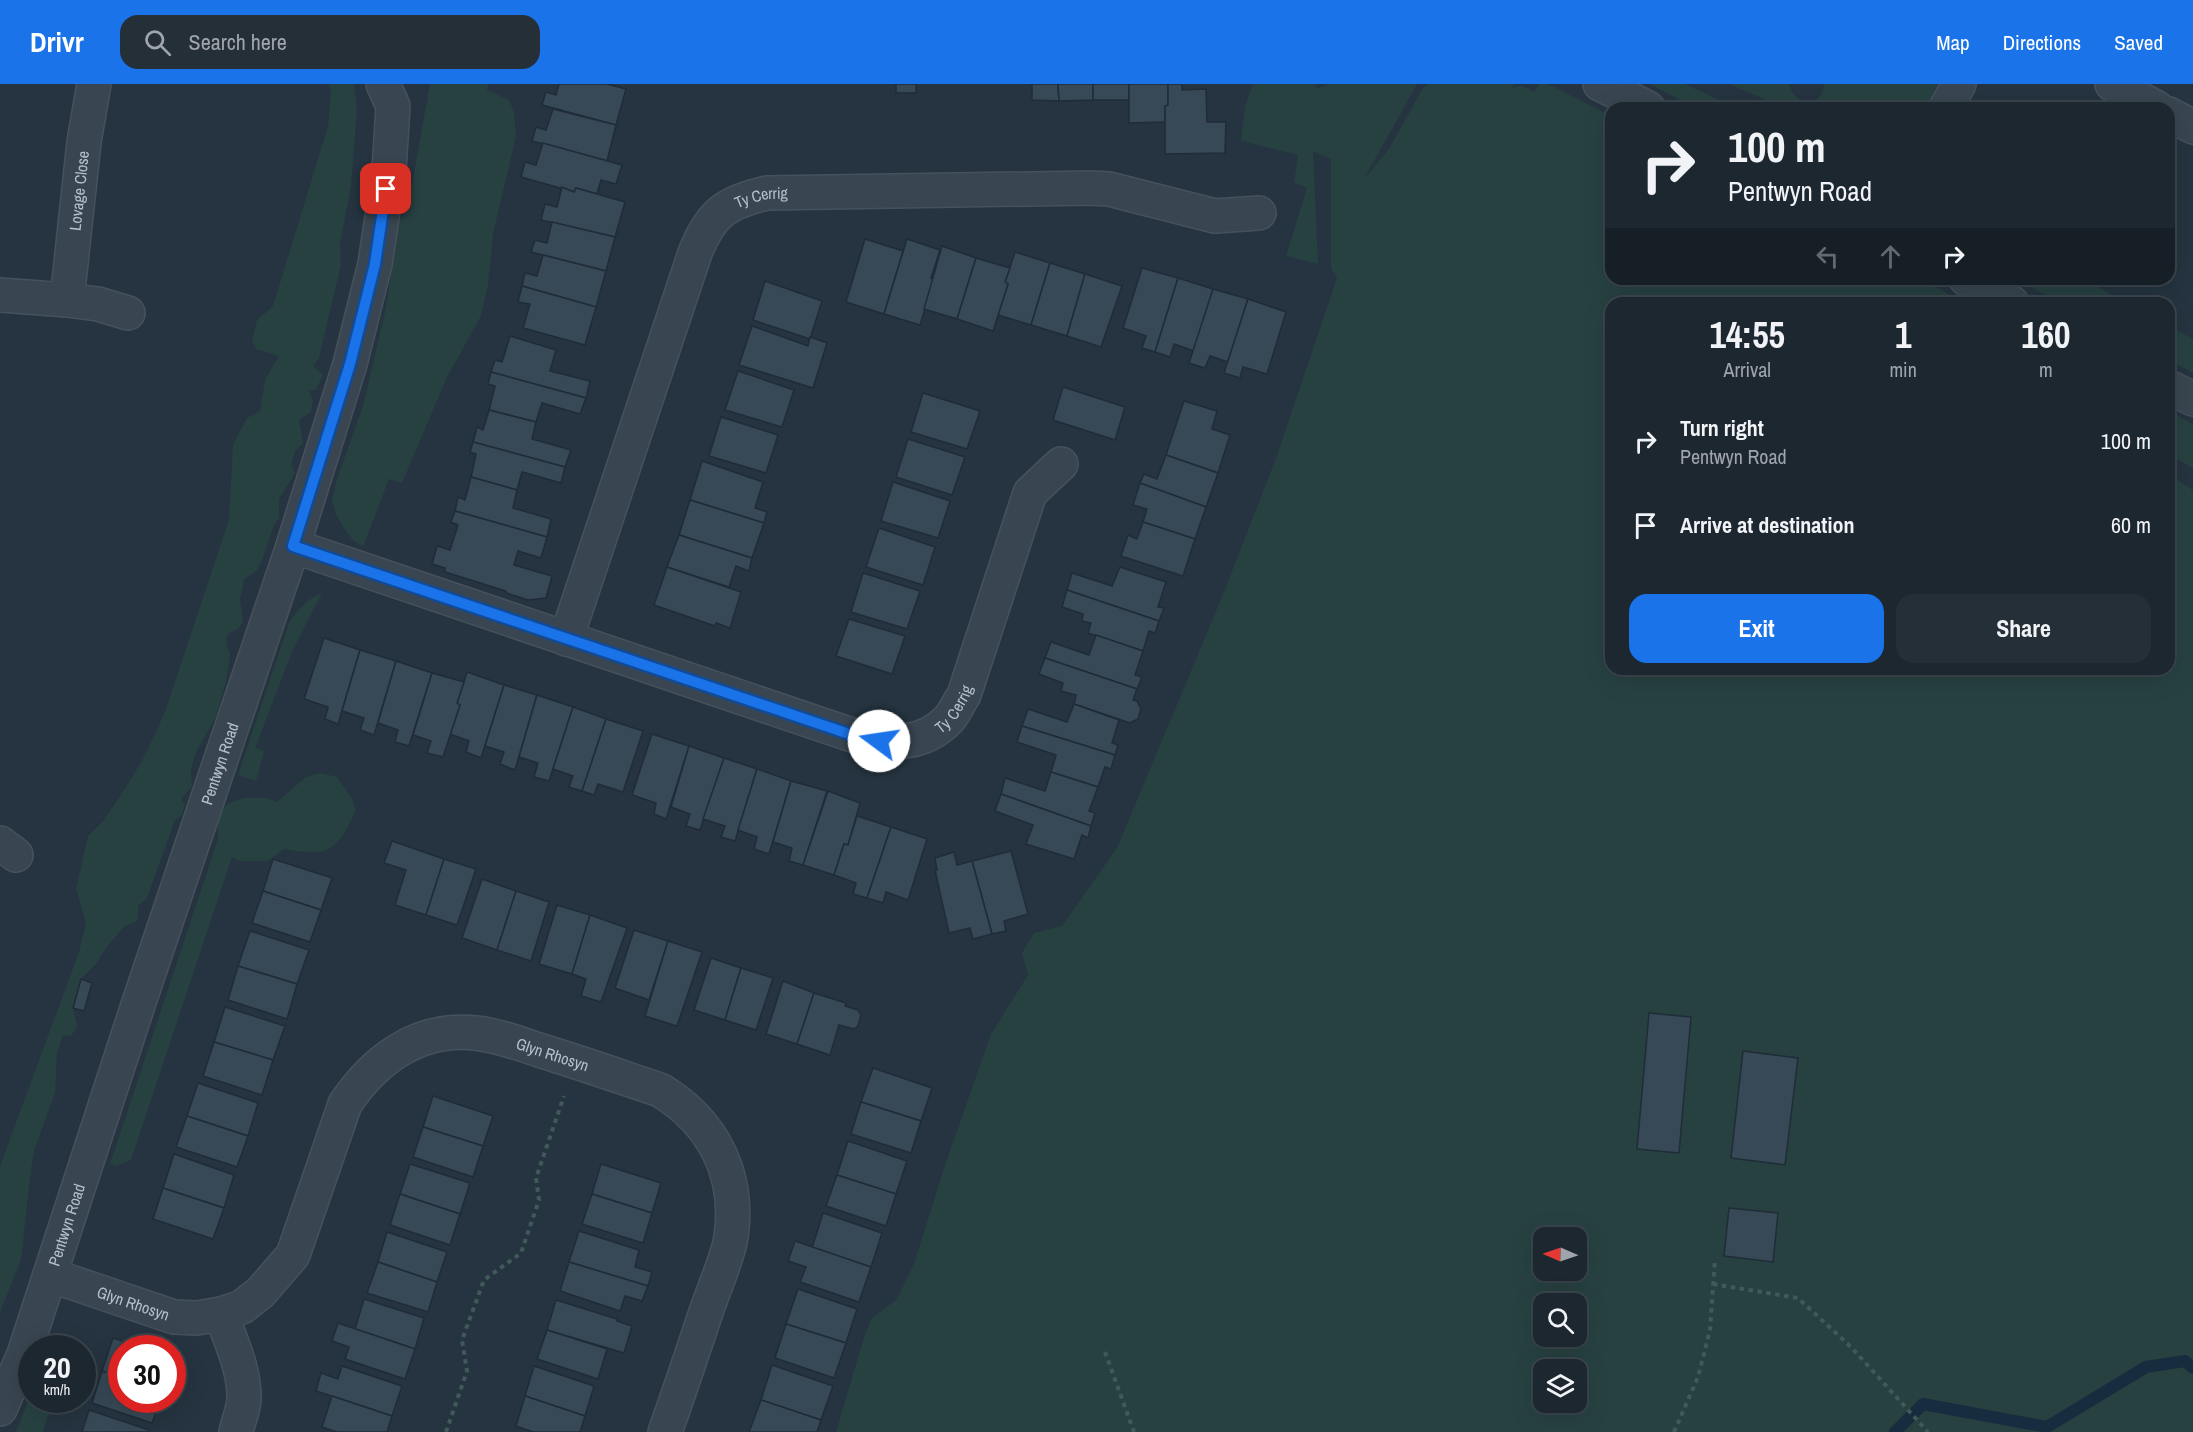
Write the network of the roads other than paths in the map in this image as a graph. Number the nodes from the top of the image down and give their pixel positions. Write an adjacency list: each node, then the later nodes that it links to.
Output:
1 (94, 84): 15 (street, Lovage Close)
2 (1600, 84): 6 (street)
3 (1959, 84): 7 (street)
4 (2112, 84): 8 (street)
5 (395, 92): 20 (street, Pentwyn Road)
6 (1636, 102)
7 (1949, 102)
8 (2146, 102)
9 (2175, 117): 10 (street)
10 (2193, 127)
11 (1259, 213): 21 (street, Ty Cerrig)
12 (1978, 285): 14 (street)
13 (0, 296): 15 (street)
14 (2000, 297)
15 (67, 300): 16 (street)
16 (129, 313)
17 (2175, 390): 18 (street)
18 (2193, 399)
19 (1061, 464): 21 (street, Ty Cerrig)
20 (293, 546): 21 (street, Ty Cerrig); 22 (street, Pentwyn Road)
21 (566, 639)
22 (50, 1275): 23 (street, Glyn Rhosyn); 24 (street, Pentwyn Road)
23 (221, 1314): 25 (street); 26 (street, Glyn Rhosyn)
24 (0, 1408)
25 (236, 1432)
26 (666, 1432)

